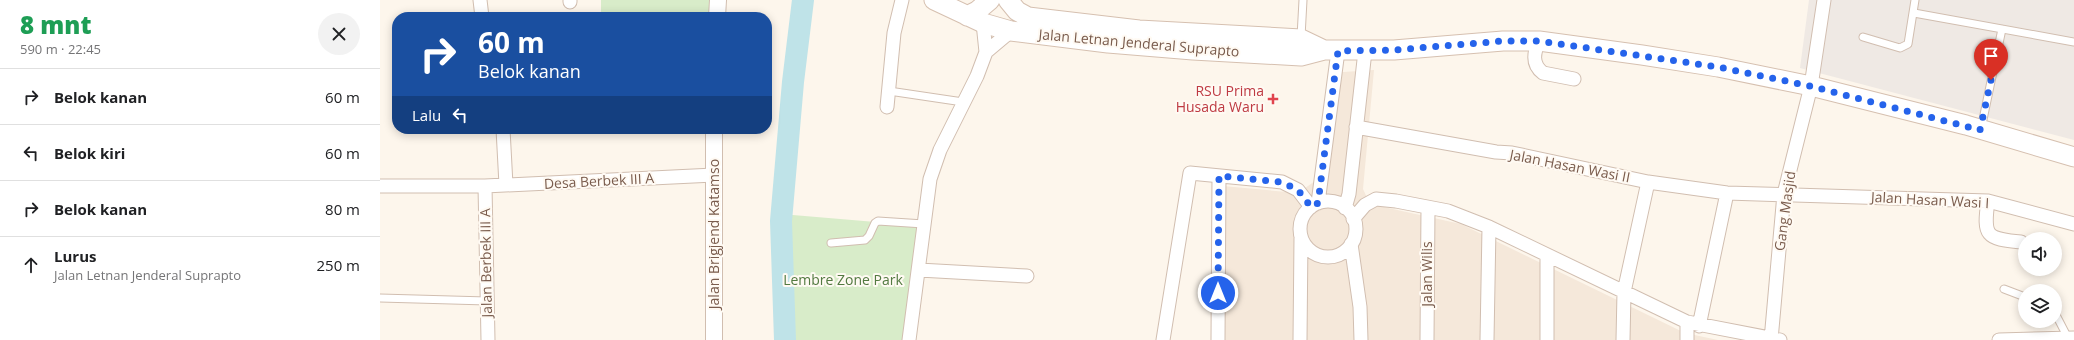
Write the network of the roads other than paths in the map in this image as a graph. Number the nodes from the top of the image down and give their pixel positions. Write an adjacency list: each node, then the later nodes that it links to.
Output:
1 (480, 0): 10 (street)
2 (718, 0): 11 (street)
3 (902, 0): 25 (street)
4 (934, 0): 13 (main road, Jalan Letnan Jenderal Suprapto)
5 (990, 0): 13 (main road)
6 (1008, 0): 19 (main road)
7 (1303, 0): 19 (lane)
8 (1824, 0): 24 (street, Gang Masjid)
9 (1915, 0): 12 (lane)
10 (481, 12)
11 (717, 12)
12 (1914, 13): 14 (lane); 16 (lane)
13 (975, 20): 15 (main road, Jalan Letnan Jenderal Suprapto); 22 (street)
14 (2002, 29): 18 (lane); 29 (lane)
15 (1010, 31): 19 (main road, Jalan Letnan Jenderal Suprapto); 22 (street)
16 (1863, 37)
17 (1539, 41): 21 (main road, Jalan Letnan Jenderal Suprapto); 23 (street); 24 (main road, Jalan Letnan Jenderal Suprapto)
18 (2074, 42)
19 (1301, 47): 20 (main road, Jalan Letnan Jenderal Suprapto)
20 (1331, 50): 21 (main road, Jalan Letnan Jenderal Suprapto); 42 (street)
21 (1365, 51): 28 (street)
22 (986, 52): 26 (street)
23 (1574, 79)
24 (1810, 86): 29 (main road); 40 (street, Gang Masjid)
25 (889, 91): 26 (lane); 27 (street)
26 (963, 102): 46 (street)
27 (887, 107)
28 (1356, 128): 35 (street, Jalan Hasan Wasi II); 43 (street)
29 (1980, 130): 32 (main road)
30 (503, 134): 36 (street)
31 (714, 134): 33 (street, Jalan Brigjend Katamso)
32 (2074, 157)
33 (711, 175): 36 (street, Desa Berbek III A); 65 (street, Jalan Brigjend Katamso)
34 (1219, 176): 42 (street); 67 (street); 68 (street)
35 (1648, 182): 39 (street, Jalan Hasan Wasi II); 57 (street)
36 (506, 185): 38 (street, Desa Berbek III A)
37 (380, 186): 38 (street, Desa Berbek III A)
38 (485, 186): 60 (street, Jalan Berbek III A)
39 (1727, 193): 40 (street, Jalan Hasan Wasi II); 61 (street)
40 (1784, 194): 41 (street, Jalan Hasan Wasi I); 76 (street, Gang Masjid)
41 (1988, 201): 47 (street, Jalan Hasan Wasi I); 50 (street)
42 (1314, 205): 43 (street); 49 (street)
43 (1345, 208): 45 (street)
44 (1428, 208): 45 (street); 48 (street); 71 (street, Jalan Wilis)
45 (1354, 219): 52 (street)
46 (924, 224): 51 (lane); 54 (street)
47 (2074, 224)
48 (1489, 227): 53 (street); 72 (street)
49 (1301, 238): 52 (street); 69 (street)
50 (2018, 242)
51 (831, 244)
52 (1351, 244): 70 (street)
53 (1547, 254): 57 (street); 73 (street)
54 (919, 270): 55 (street); 66 (street)
55 (1027, 276)
56 (2004, 289): 58 (lane)
57 (1624, 292): 61 (street); 74 (street)
58 (2018, 294)
59 (380, 298): 60 (lane)
60 (487, 301): 64 (street, Jalan Berbek III A)
61 (1693, 324): 75 (street); 76 (street)
62 (2062, 324): 63 (lane)
63 (2071, 338): 77 (street)
64 (488, 340)
65 (714, 340)
66 (909, 340)
67 (1162, 340)
68 (1218, 340)
69 (1300, 340)
70 (1361, 340)
71 (1427, 340)
72 (1487, 340)
73 (1547, 340)
74 (1623, 340)
75 (1687, 340)
76 (1774, 340)
77 (2006, 340)

